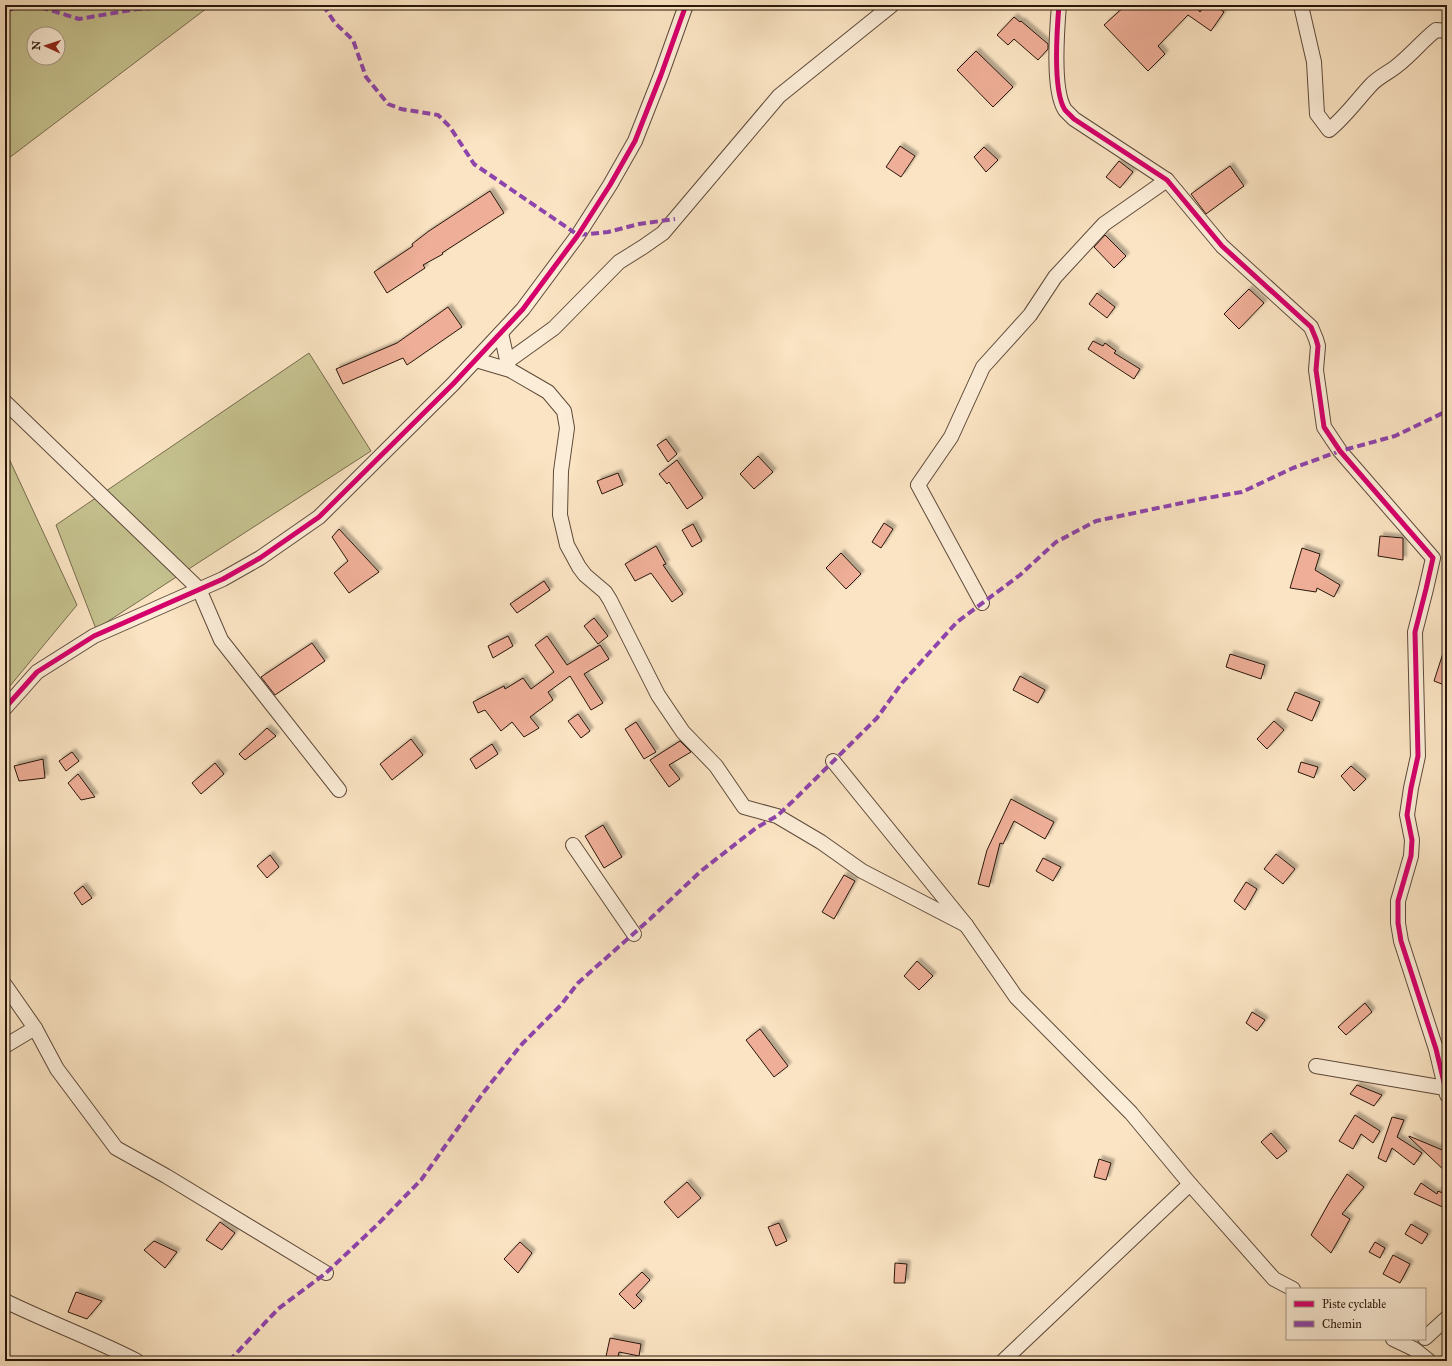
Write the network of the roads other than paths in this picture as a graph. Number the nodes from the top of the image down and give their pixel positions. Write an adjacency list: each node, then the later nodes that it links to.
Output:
1 (686, 5): 7 (street)
2 (892, 5): 9 (street)
3 (1059, 5): 6 (street)
4 (1303, 5): 5 (street)
5 (1447, 30)
6 (1167, 180): 12 (street); 23 (street)
7 (501, 333): 8 (street); 9 (street)
8 (476, 360): 9 (street); 11 (street)
9 (509, 365): 17 (street)
10 (5, 402): 11 (street)
11 (200, 589): 13 (street); 15 (street)
12 (982, 603)
13 (5, 708)
14 (833, 761): 17 (street)
15 (339, 790)
16 (574, 845): 18 (street)
17 (966, 925): 24 (street)
18 (634, 934)
19 (5, 985): 20 (street)
20 (35, 1028): 21 (street); 25 (street)
21 (5, 1046)
22 (1316, 1066): 23 (street)
23 (1446, 1091)
24 (1190, 1184): 26 (street); 34 (street)
25 (326, 1273)
26 (1291, 1288)
27 (5, 1301): 33 (street)
28 (1447, 1318): 29 (street)
29 (1426, 1338)
30 (1396, 1340): 32 (street)
31 (1424, 1340): 32 (street)
32 (1414, 1349): 35 (street)
33 (137, 1361)
34 (1004, 1361)
35 (1428, 1361)

